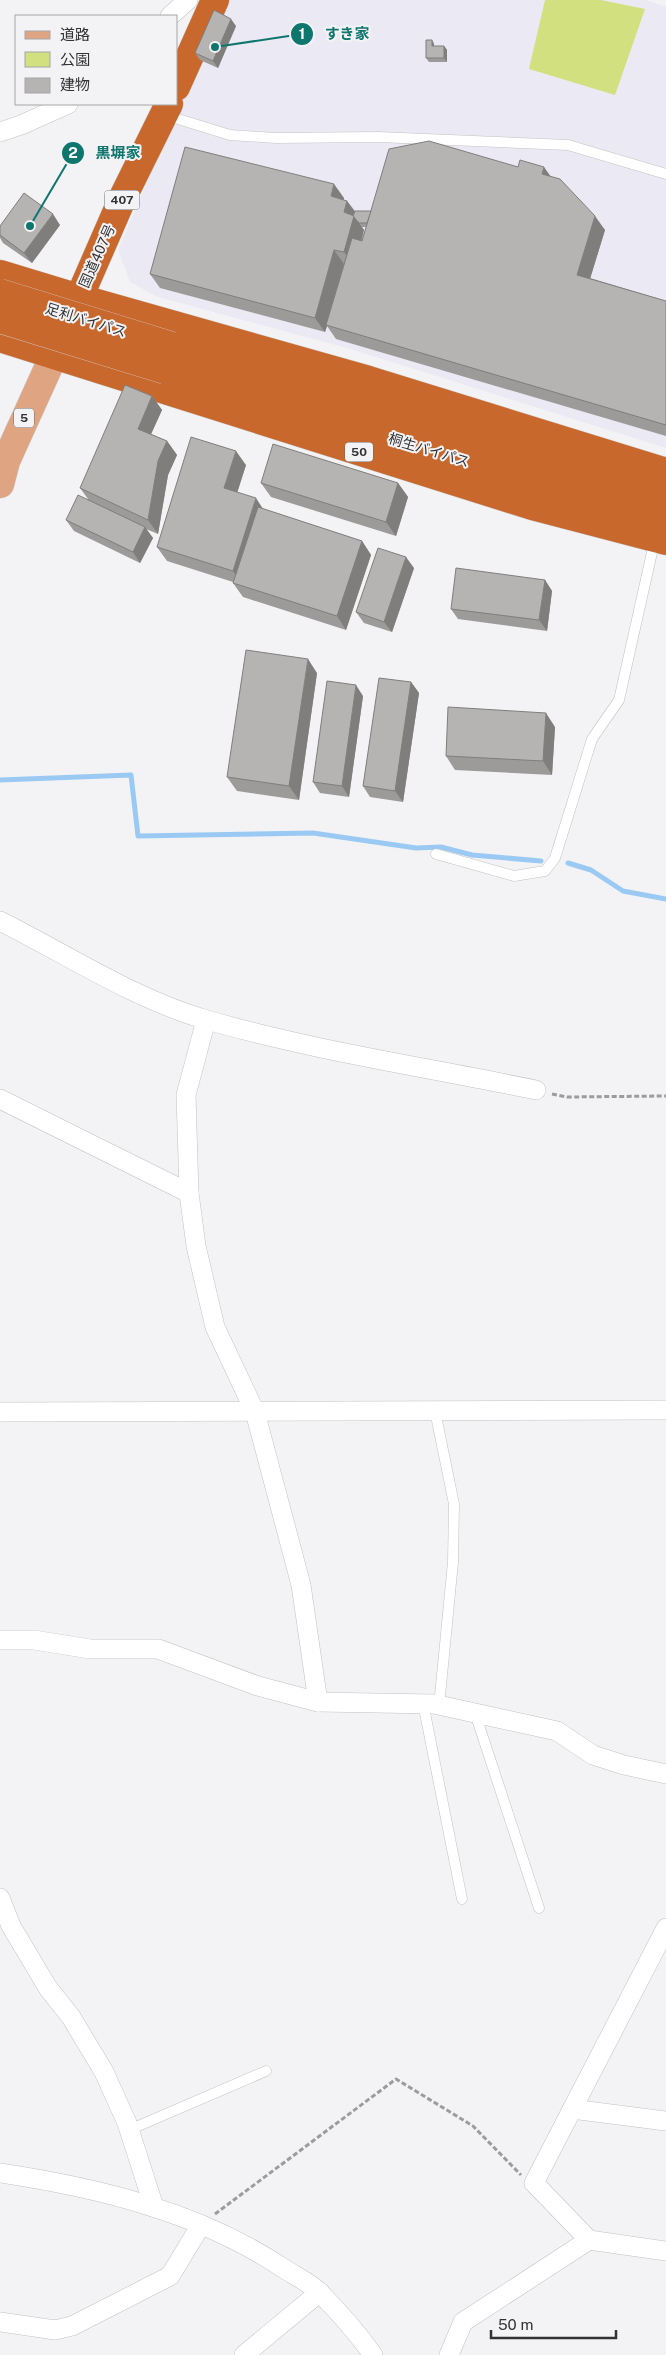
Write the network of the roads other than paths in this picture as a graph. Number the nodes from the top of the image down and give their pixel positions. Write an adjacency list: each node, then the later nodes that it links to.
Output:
1 (188, 0): 3 (street)
2 (215, 0): 4 (highway)
3 (171, 15)
4 (178, 83)
5 (66, 105): 7 (street)
6 (166, 109): 8 (lane); 11 (highway, 国道407号 / 407)
7 (0, 132)
8 (666, 174)
9 (0, 274): 11 (highway)
10 (0, 293): 15 (highway, 足利バイパス / 50, bridge)
11 (79, 298): 14 (highway, 国道407号 / 407); 16 (highway)
12 (0, 319): 15 (highway, 足利バイパス / 50, bridge)
13 (0, 338): 14 (highway, 50)
14 (54, 355): 17 (main road, 5); 19 (highway, 50)
15 (168, 358): 18 (highway, 桐生バイパス / 50); 19 (highway, 桐生バイパス / 50)
16 (666, 472)
17 (0, 484)
18 (666, 495)
19 (662, 533): 20 (lane)
20 (436, 854)
21 (0, 921): 22 (street)
22 (206, 1020): 23 (street); 25 (street)
23 (536, 1090)
24 (0, 1099): 25 (street)
25 (189, 1193): 29 (street)
26 (666, 1410): 27 (street)
27 (435, 1411): 29 (street); 32 (lane)
28 (0, 1412): 29 (street)
29 (255, 1412): 31 (street)
30 (0, 1640): 31 (street)
31 (318, 1702): 32 (street)
32 (431, 1704): 33 (street); 36 (lane)
33 (474, 1713): 34 (street); 37 (lane)
34 (666, 1774)
35 (0, 1898): 42 (street)
36 (462, 1898)
37 (538, 1908)
38 (666, 1928): 40 (street)
39 (266, 2072): 42 (lane)
40 (572, 2109): 41 (street); 46 (street)
41 (666, 2121)
42 (129, 2130): 44 (street)
43 (0, 2173): 44 (street)
44 (154, 2207): 45 (street)
45 (202, 2224): 48 (street); 49 (street)
46 (589, 2240): 47 (street); 52 (street)
47 (666, 2251)
48 (320, 2292): 50 (street); 51 (street)
49 (0, 2322)
50 (244, 2355)
51 (373, 2355)
52 (448, 2355)

